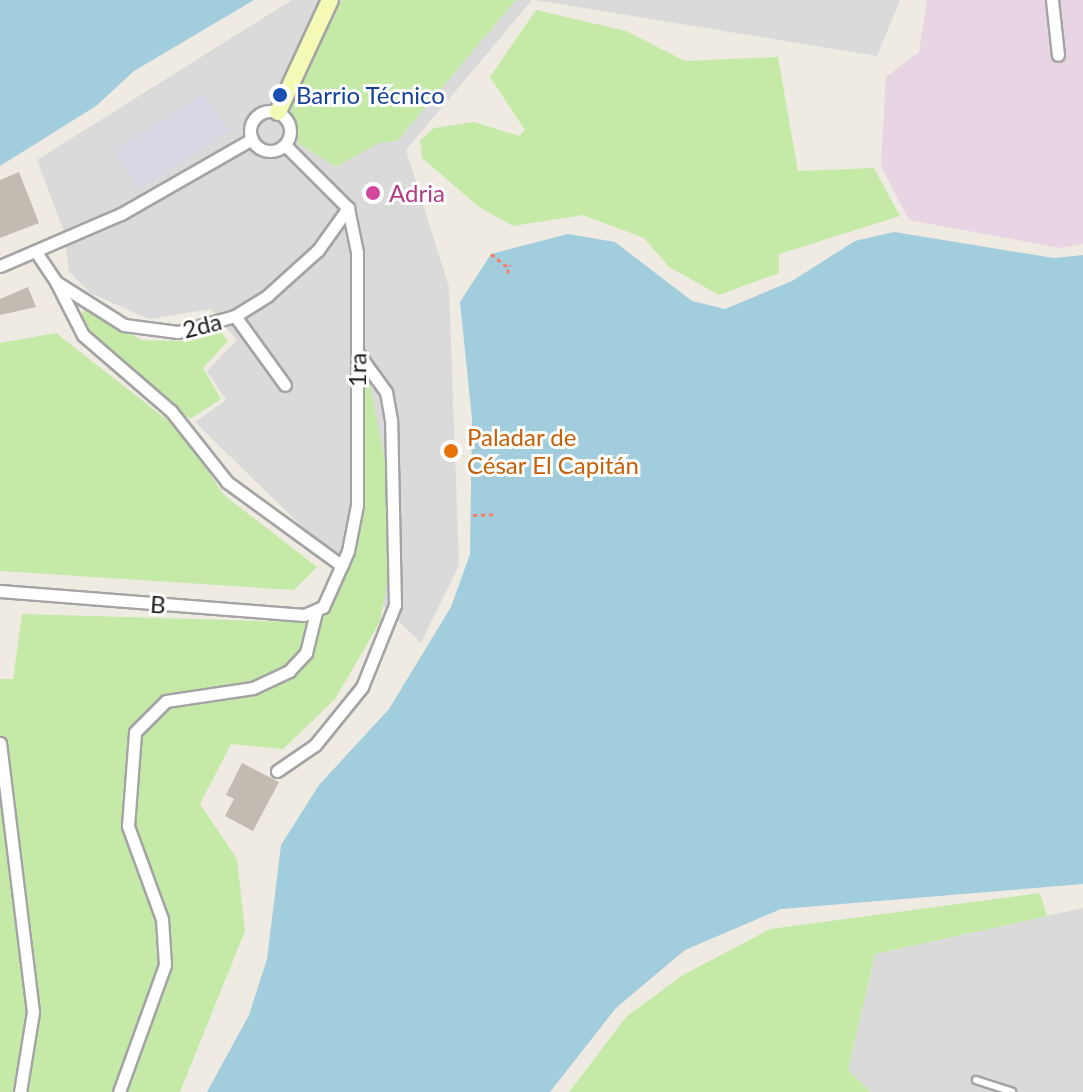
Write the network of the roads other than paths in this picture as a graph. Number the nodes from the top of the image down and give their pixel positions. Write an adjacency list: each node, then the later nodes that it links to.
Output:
1 (330, 0): 4 (street)
2 (1052, 0): 3 (street)
3 (1058, 55)
4 (278, 112): 5 (street); 6 (street)
5 (252, 139): 6 (street); 8 (street)
6 (285, 145): 7 (street)
7 (348, 208): 11 (street, 2da); 12 (street, 1ra)
8 (38, 255): 9 (street); 10 (street, 2da)
9 (0, 266)
10 (56, 282): 11 (street, 2da); 14 (street)
11 (235, 316): 13 (street)
12 (357, 352): 14 (street, 1ra); 18 (street)
13 (285, 385)
14 (342, 566): 16 (street, 1ra)
15 (0, 591): 16 (street, B)
16 (316, 612): 21 (street, 1ra)
17 (0, 743): 20 (street)
18 (277, 771)
19 (976, 1080): 22 (lane)
20 (20, 1092)
21 (119, 1092)
22 (1012, 1092)

